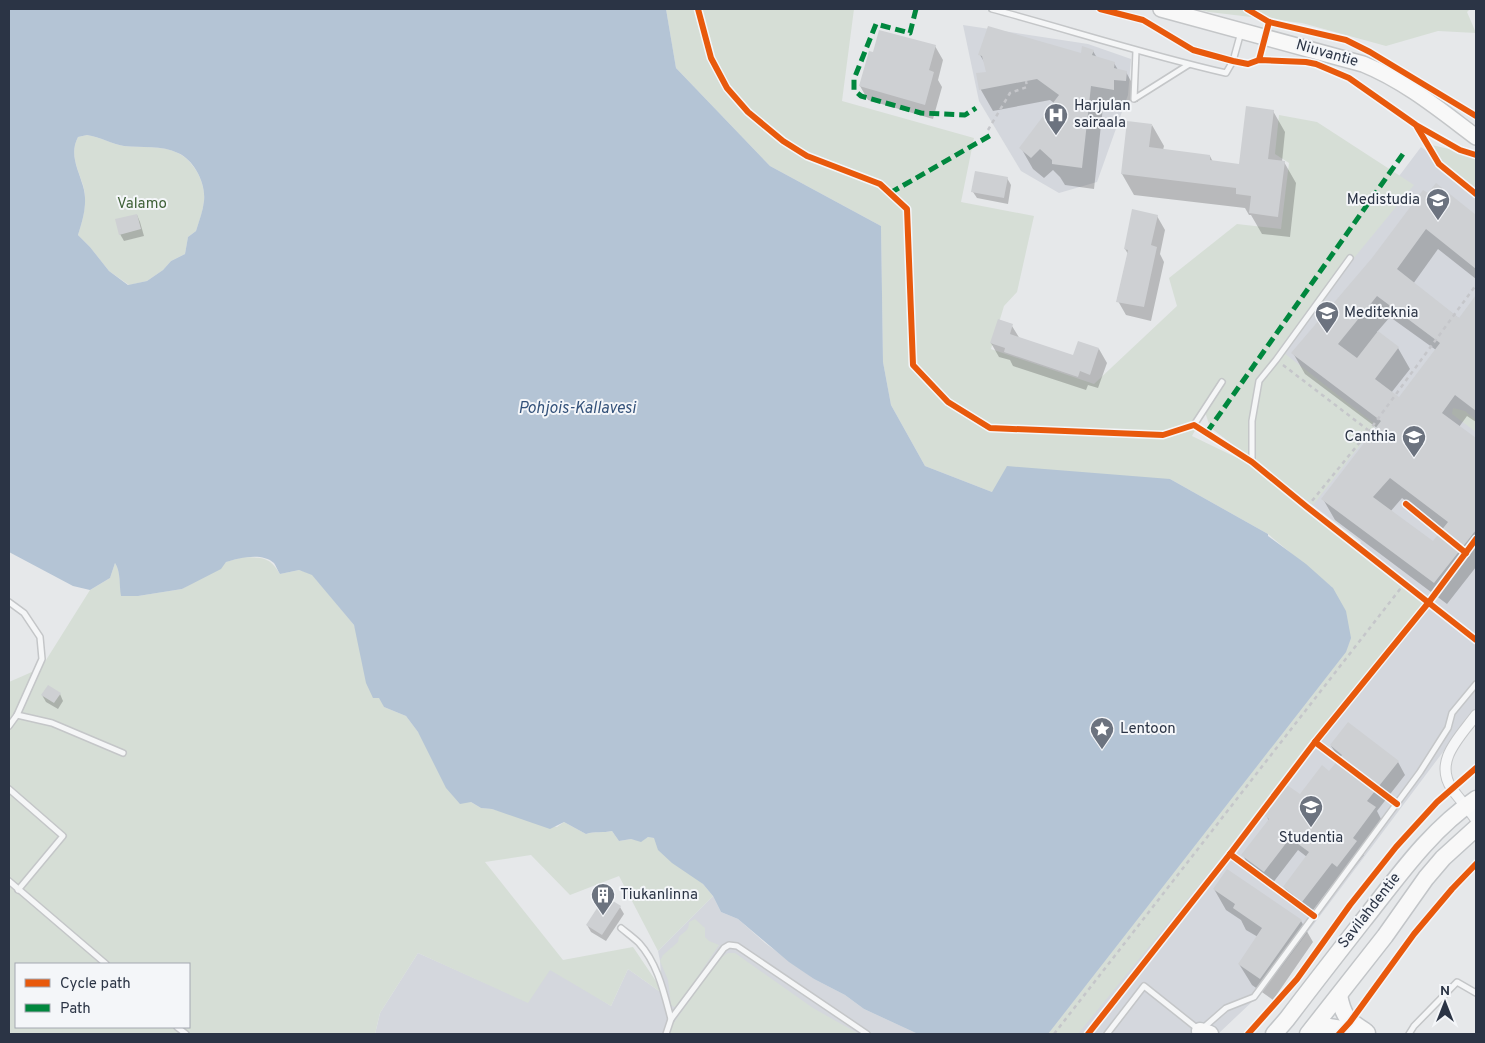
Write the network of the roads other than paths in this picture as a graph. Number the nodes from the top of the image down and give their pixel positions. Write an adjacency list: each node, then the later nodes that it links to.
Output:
1 (992, 9): 4 (lane)
2 (1161, 9): 3 (street, Niuvantie)
3 (1241, 30): 5 (lane); 6 (street, Niuvantie)
4 (1136, 51): 5 (lane); 5 (lane)
5 (1188, 65)
6 (1476, 137)
7 (1350, 258): 10 (lane)
8 (1222, 382): 9 (lane)
9 (1194, 425)
10 (1252, 462)
11 (9, 602): 13 (lane)
12 (1476, 684): 29 (lane)
13 (17, 715): 15 (lane); 16 (lane)
14 (1476, 715): 18 (street)
15 (9, 726)
16 (123, 753)
17 (9, 789): 22 (lane)
18 (1471, 802): 19 (street); 34 (main road, Savilahdentie)
19 (1476, 820)
20 (1476, 828): 26 (main road, Savilahdentie)
21 (9, 881): 22 (lane)
22 (18, 890): 24 (lane)
23 (621, 928): 27 (lane)
24 (105, 963)
25 (1476, 993): 35 (lane)
26 (1339, 995): 28 (main road, Savilahdentie); 30 (main road)
27 (671, 1019): 31 (lane); 32 (lane)
28 (1310, 1031): 30 (main road)
29 (1202, 1033): 33 (lane)
30 (1368, 1033)
31 (666, 1034)
32 (867, 1034)
33 (1107, 1034)
34 (1274, 1034)
35 (1409, 1034)

